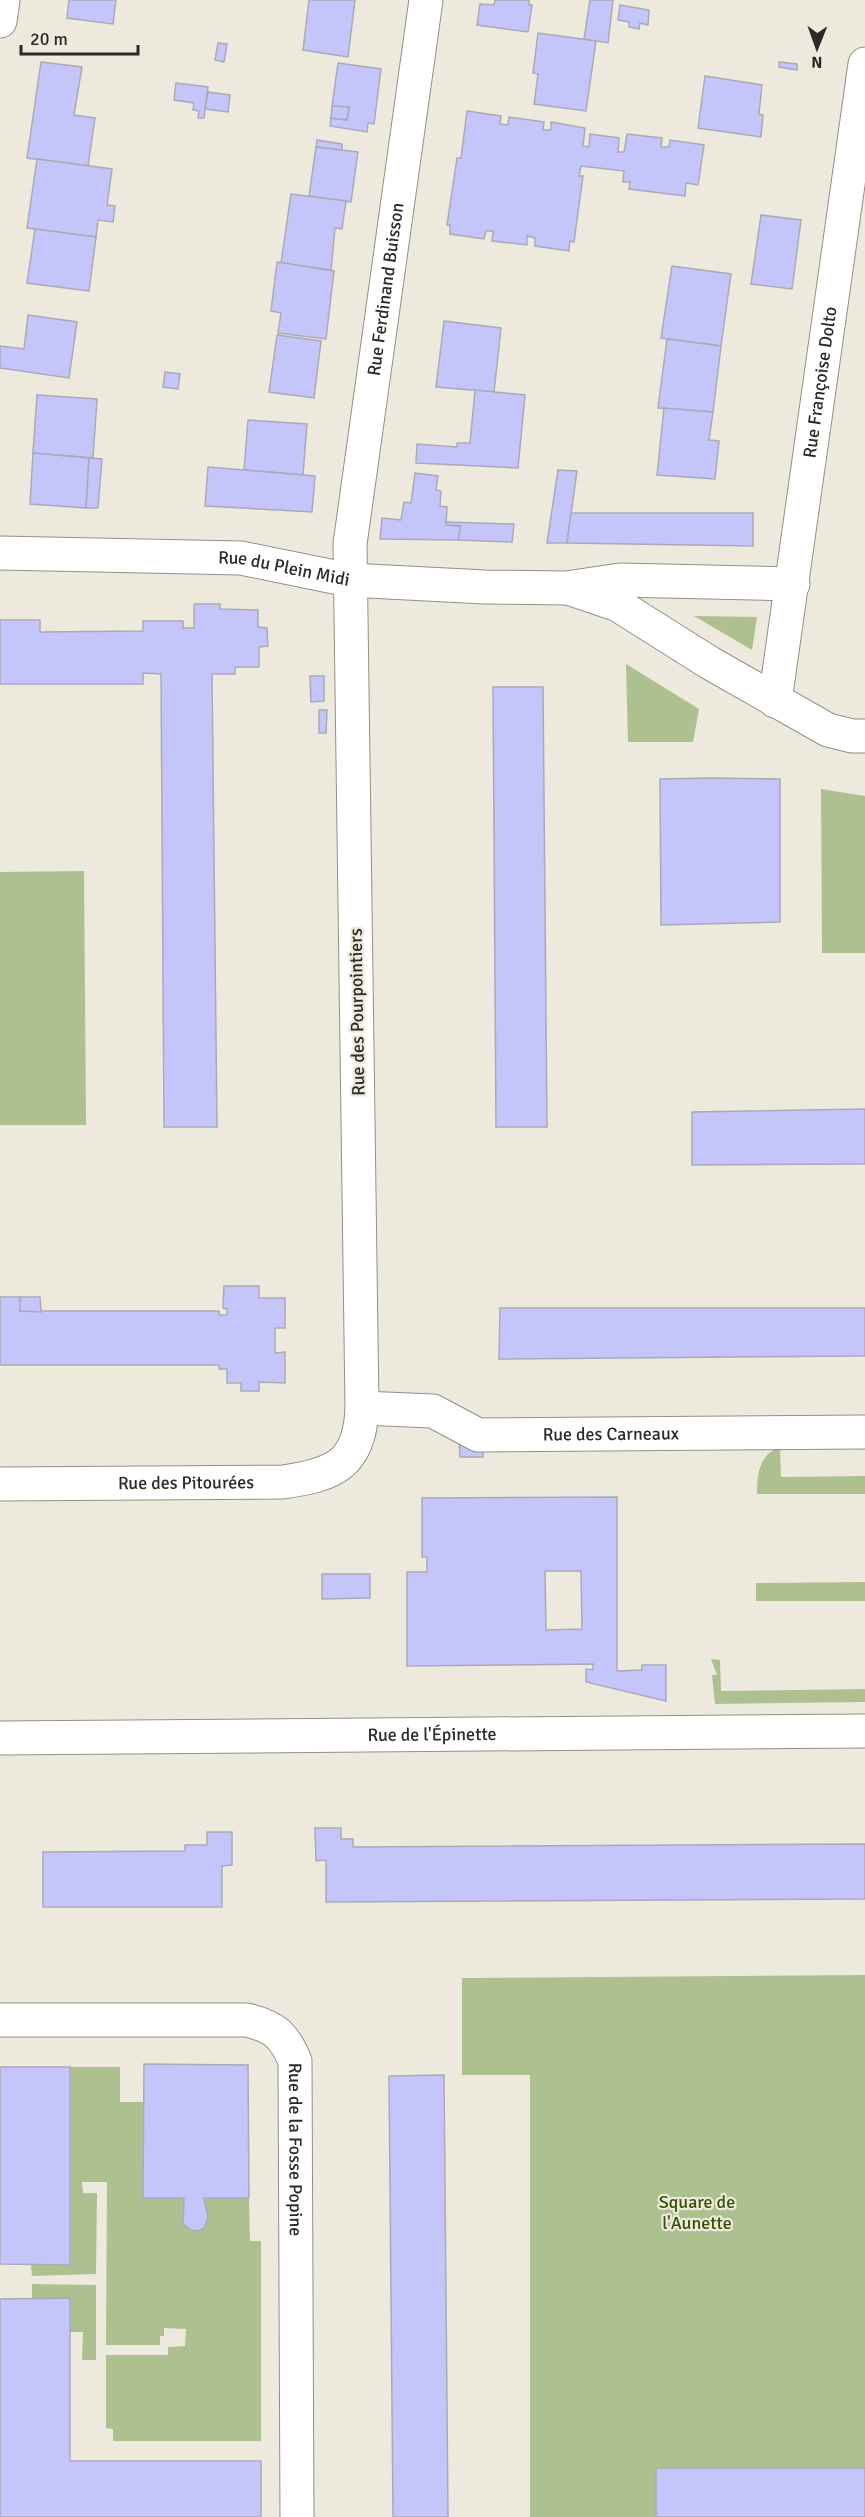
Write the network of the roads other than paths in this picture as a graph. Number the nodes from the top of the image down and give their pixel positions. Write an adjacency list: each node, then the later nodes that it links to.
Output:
1 (3, 0): 3 (street)
2 (426, 0): 6 (street, Rue Ferdinand Buisson)
3 (0, 21)
4 (865, 64): 7 (street, Rue Françoise Dolto)
5 (0, 553): 6 (street, Rue du Plein Midi)
6 (349, 580): 8 (street, Rue du Plein Midi); 11 (street, Rue des Pourpointiers)
7 (793, 584): 8 (street, Rue du Plein Midi); 9 (street, Rue Françoise Dolto)
8 (566, 588): 9 (street, Rue du Plein Midi)
9 (776, 701): 10 (street, Rue du Plein Midi)
10 (865, 736)
11 (362, 1408): 12 (street, Rue des Carneaux); 13 (street, Rue des Pourpointiers)
12 (865, 1432)
13 (357, 1443): 14 (street, Rue des Pitourées)
14 (0, 1484)
15 (865, 1731): 16 (street, Rue de l'Épinette)
16 (0, 1738)
17 (0, 2020): 18 (street, Rue de la Fosse Popine)
18 (297, 2517)

